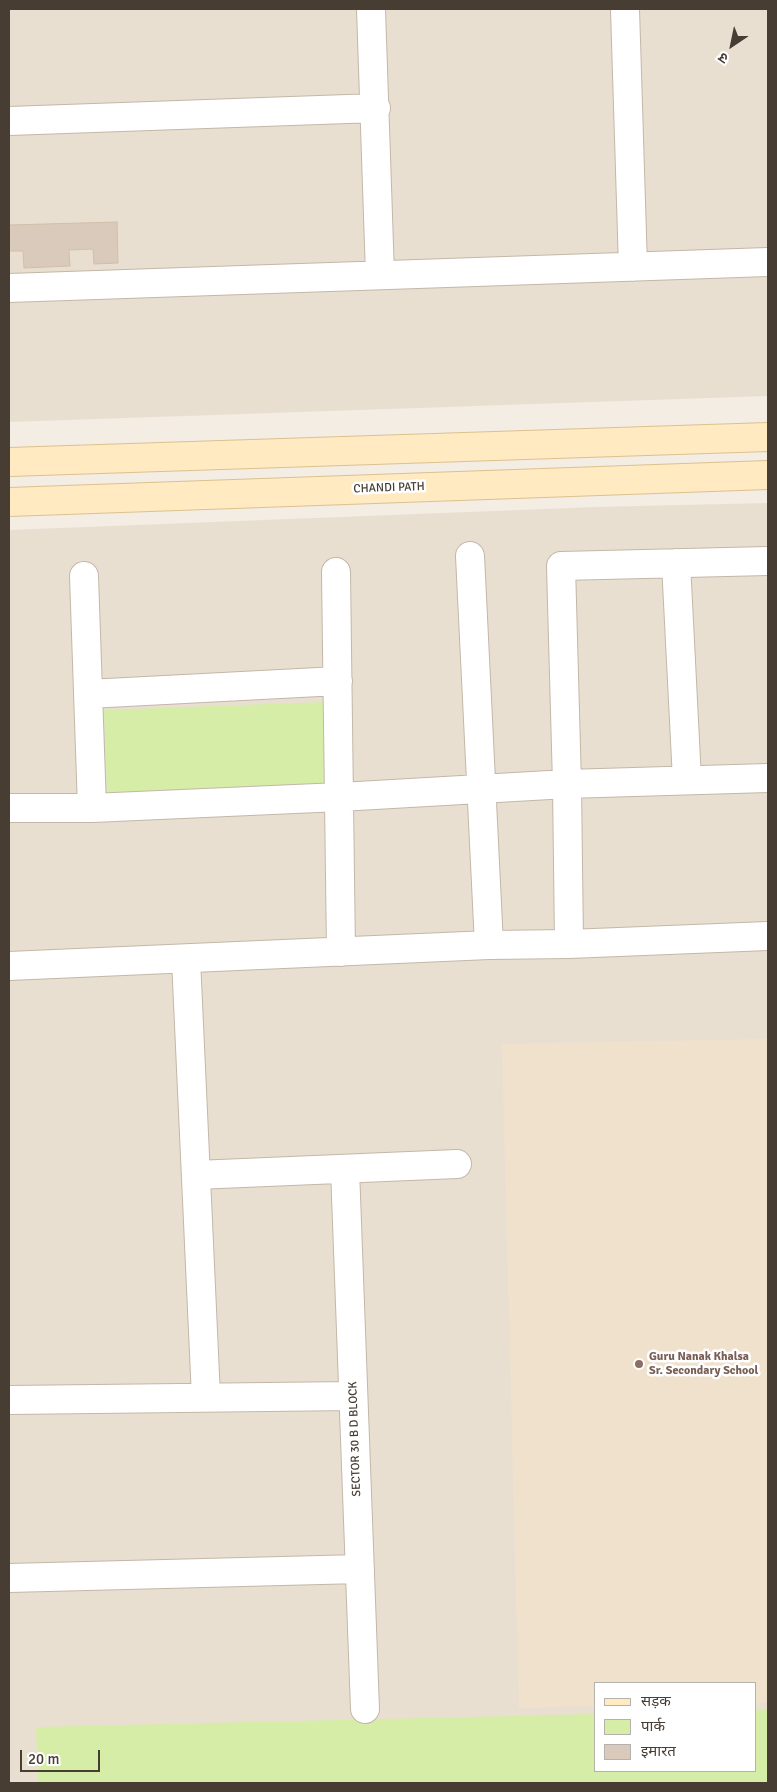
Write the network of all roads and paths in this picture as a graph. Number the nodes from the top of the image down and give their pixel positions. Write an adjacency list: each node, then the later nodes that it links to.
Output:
1 (371, 9): 3 (street)
2 (625, 9): 6 (street)
3 (376, 108): 4 (street); 7 (street)
4 (9, 121)
5 (768, 262): 6 (street)
6 (633, 267): 7 (street)
7 (380, 275): 8 (street)
8 (9, 288)
9 (768, 437): 10 (main road)
10 (9, 462)
11 (768, 475): 12 (main road, CHANDI PATH)
12 (9, 502)
13 (470, 556): 23 (street)
14 (768, 562): 15 (street)
15 (676, 563): 21 (street); 22 (street)
16 (336, 572): 18 (street)
17 (84, 576): 19 (street)
18 (338, 681): 19 (street); 24 (street)
19 (88, 694): 26 (street)
20 (768, 778): 21 (street)
21 (687, 780): 22 (street)
22 (567, 784): 23 (street); 28 (street)
23 (482, 788): 24 (street); 29 (street)
24 (340, 797): 26 (street); 30 (street)
25 (9, 808): 26 (street)
26 (92, 808)
27 (768, 936): 28 (street)
28 (569, 944): 29 (street)
29 (489, 945): 30 (street)
30 (341, 952): 31 (street)
31 (186, 959): 32 (street); 35 (street)
32 (9, 966)
33 (457, 1164): 34 (street)
34 (345, 1169): 35 (street); 36 (street, SECTOR 30 B D BLOCK)
35 (196, 1175): 37 (street)
36 (353, 1396): 37 (street); 39 (street, SECTOR 30 B D BLOCK)
37 (206, 1398): 38 (street)
38 (9, 1400)
39 (360, 1569): 40 (street); 41 (street, SECTOR 30 B D BLOCK)
40 (9, 1578)
41 (364, 1709)

